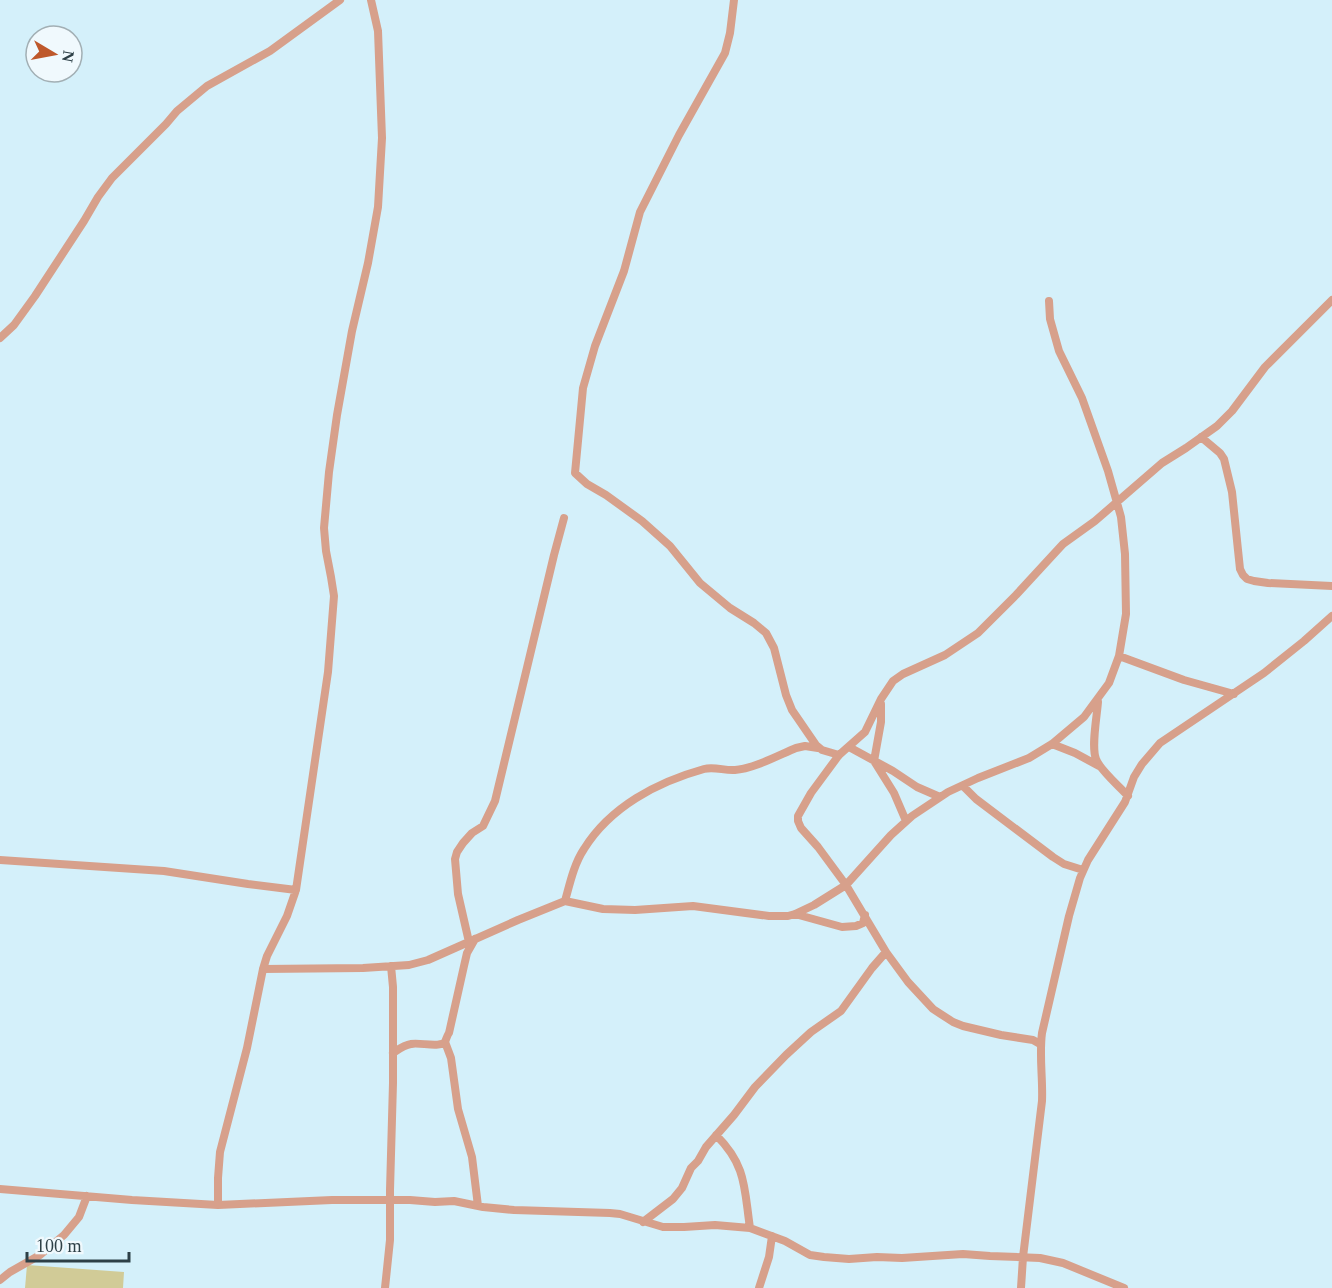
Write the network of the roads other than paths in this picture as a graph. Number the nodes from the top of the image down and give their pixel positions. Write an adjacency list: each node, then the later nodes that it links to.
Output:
1 (340, 0): 6 (street)
2 (371, 0): 29 (street)
3 (734, 0): 18 (street)
4 (1332, 300): 7 (street)
5 (1049, 301): 8 (street)
6 (0, 338)
7 (1201, 438): 8 (street); 10 (street)
8 (1117, 502): 12 (street); 14 (street)
9 (564, 518): 33 (street)
10 (1332, 586)
11 (1332, 616): 13 (street)
12 (1119, 656): 13 (street); 15 (street)
13 (1234, 694): 23 (street)
14 (881, 699): 17 (street); 20 (street)
15 (1099, 699): 16 (street); 21 (street)
16 (1052, 744): 21 (street); 22 (street)
17 (849, 747): 19 (street); 20 (street)
18 (822, 750): 19 (street); 30 (street)
19 (839, 755): 28 (street)
20 (874, 761): 24 (street); 25 (street)
21 (1100, 767): 23 (street)
22 (963, 786): 24 (street); 27 (street)
23 (1128, 795): 27 (street)
24 (940, 797): 25 (street)
25 (906, 821): 28 (street)
26 (0, 860): 29 (street)
27 (1083, 870): 38 (street)
28 (846, 885): 31 (street); 32 (street)
29 (296, 890): 36 (street)
30 (566, 901): 31 (street); 33 (street)
31 (795, 914): 32 (street)
32 (865, 915): 34 (street)
33 (472, 940): 35 (street); 37 (street)
34 (886, 952): 38 (street); 40 (street)
35 (391, 966): 36 (street); 39 (street)
36 (263, 969): 44 (street)
37 (445, 1042): 39 (street); 45 (street)
38 (1040, 1044): 49 (street)
39 (393, 1053): 43 (street)
40 (716, 1135): 46 (street); 47 (street)
41 (0, 1189): 42 (street)
42 (87, 1196): 44 (street); 50 (street)
43 (390, 1200): 44 (street); 45 (street); 51 (street)
44 (218, 1205)
45 (478, 1206): 46 (street)
46 (643, 1222): 47 (street)
47 (750, 1228): 48 (street)
48 (772, 1236): 49 (street); 52 (street)
49 (1023, 1257): 53 (street); 54 (street)
50 (0, 1280)
51 (385, 1288)
52 (759, 1288)
53 (1021, 1288)
54 (1124, 1288)

